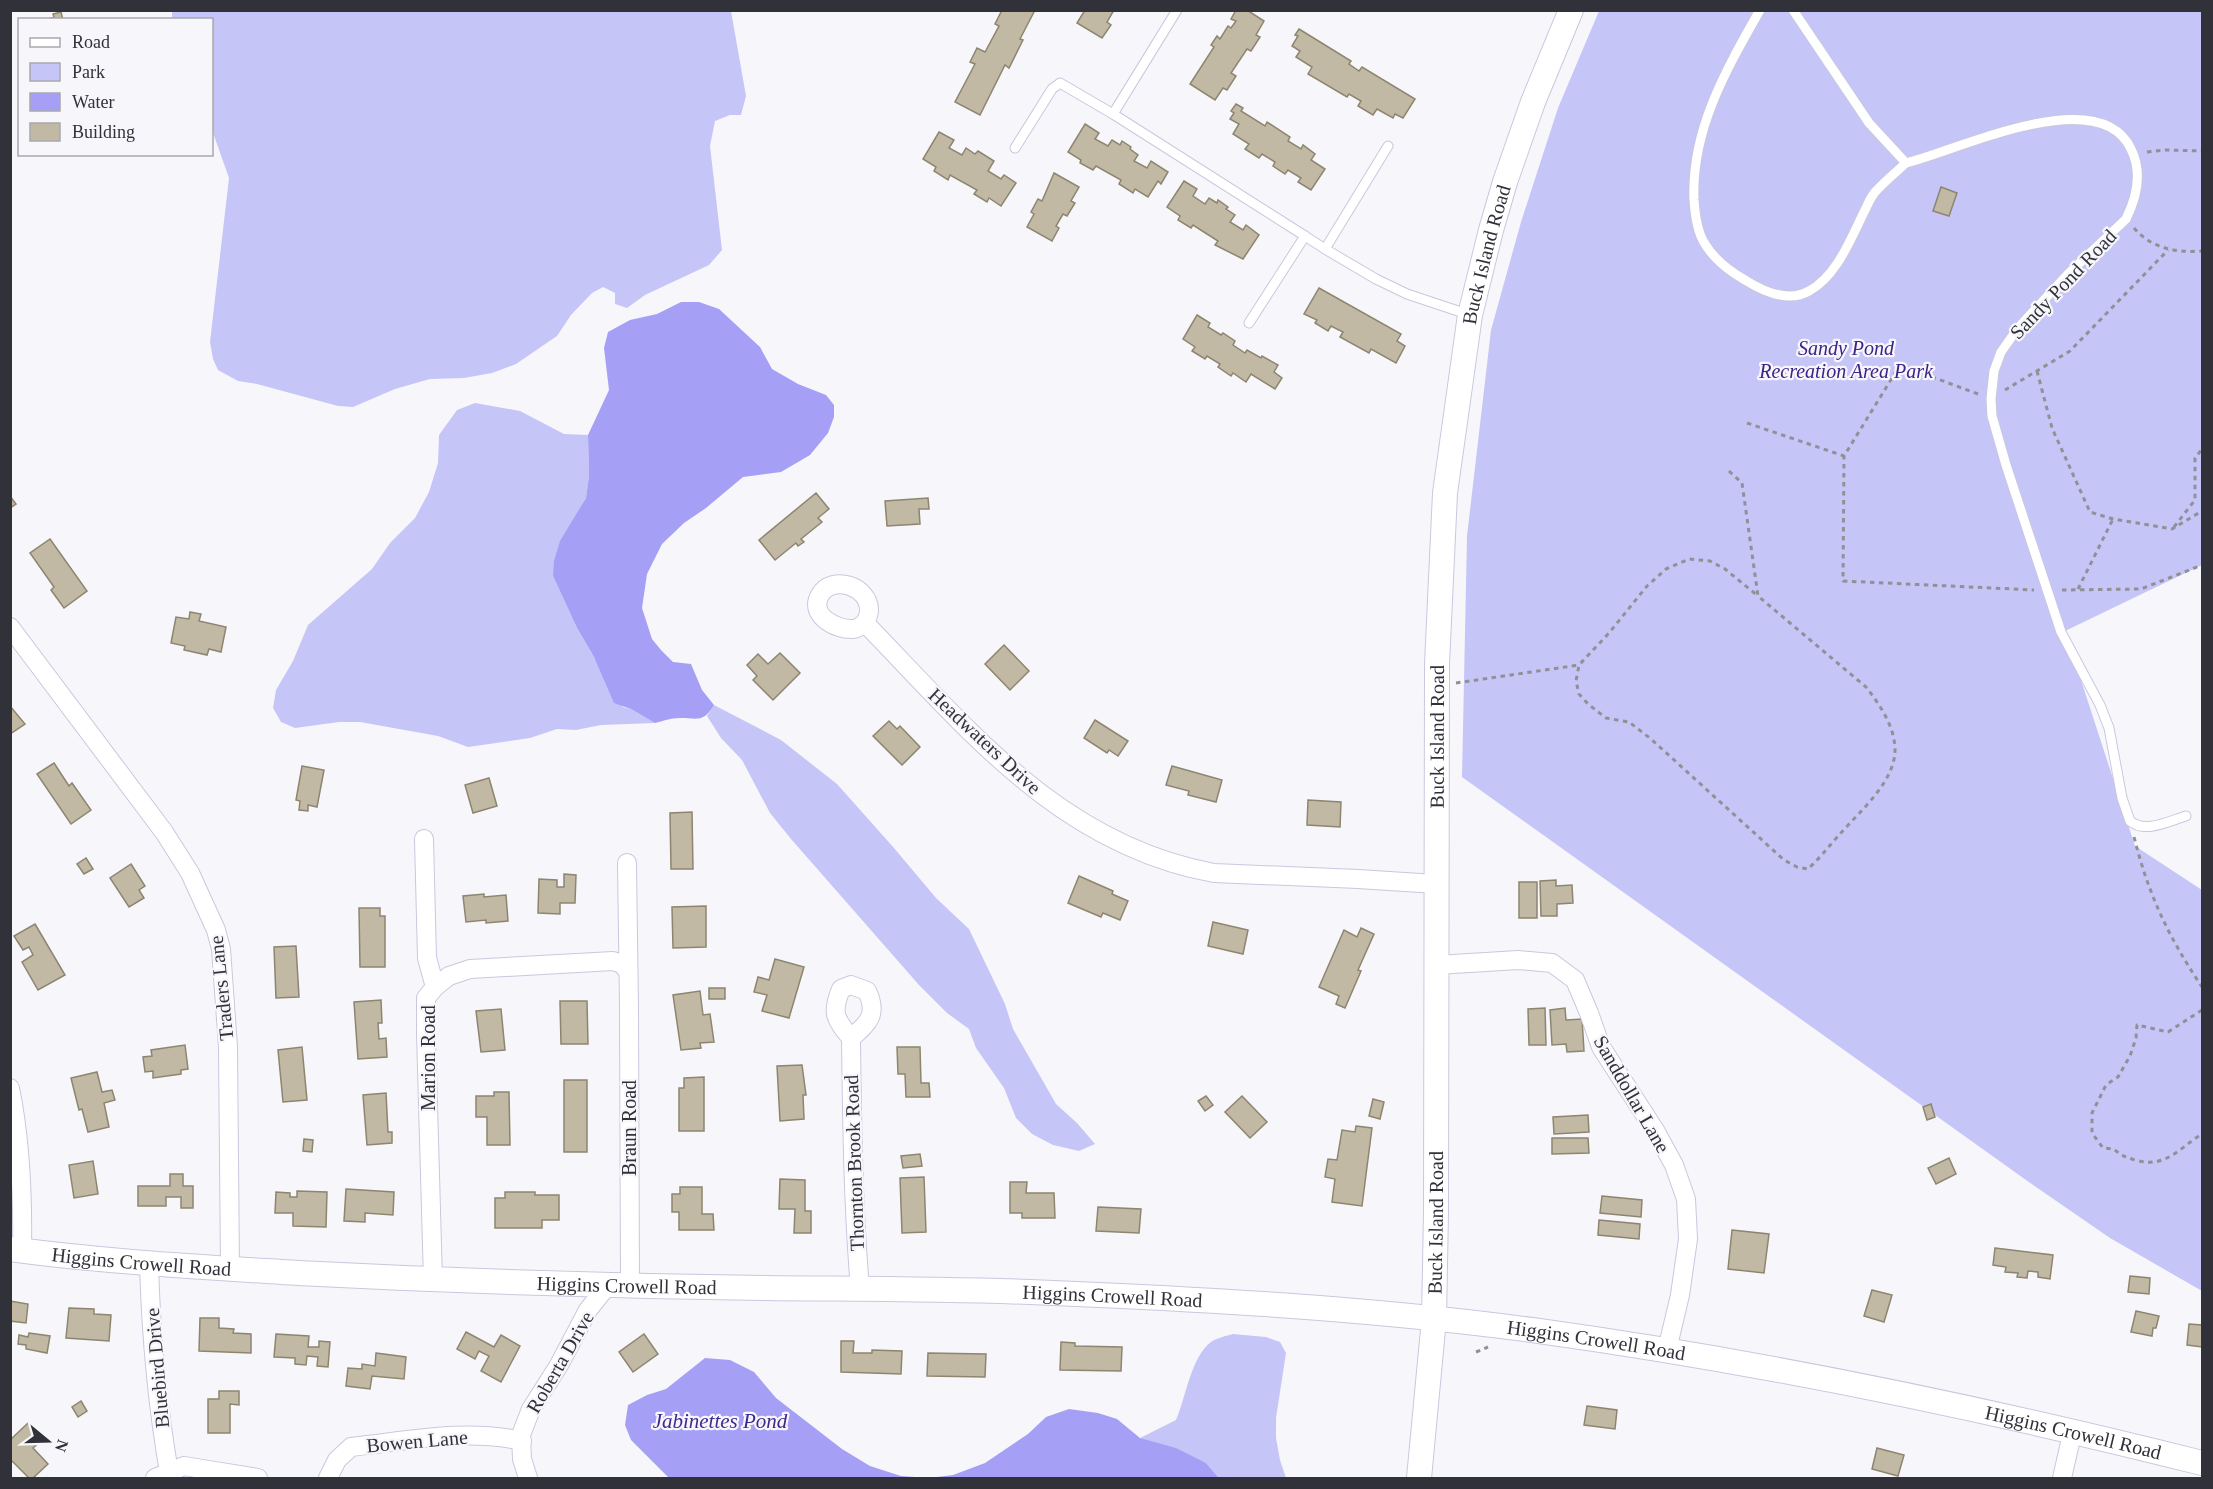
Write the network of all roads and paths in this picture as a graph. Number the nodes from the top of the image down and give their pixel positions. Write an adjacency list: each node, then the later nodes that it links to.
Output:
1 (1177, 10): 5 (lane)
2 (1571, 10): 16 (main road, Buck Island Road)
3 (1760, 10): 10 (lane)
4 (1793, 10): 10 (lane)
5 (1113, 114): 7 (lane); 12 (lane)
6 (1388, 146): 13 (lane)
7 (1015, 148)
8 (2202, 151): 9 (path)
9 (2134, 154): 10 (lane); 11 (lane, Sandy Pond Road)
10 (1906, 163)
11 (2126, 219): 14 (path); 19 (lane, Sandy Pond Road)
12 (1305, 236): 13 (lane); 17 (lane)
13 (1325, 249): 16 (lane)
14 (2168, 250): 15 (path); 18 (path)
15 (2202, 251)
16 (1470, 315): 34 (main road, Buck Island Road)
17 (1248, 323)
18 (2037, 371): 19 (path); 25 (path)
19 (1991, 399): 22 (path); 29 (lane, Sandy Pond Road)
20 (1747, 423): 22 (path)
21 (2202, 449): 26 (path)
22 (1845, 456): 29 (path)
23 (1729, 471): 30 (path)
24 (2202, 511): 26 (path)
25 (2114, 519): 26 (path); 28 (path)
26 (2172, 529)
27 (2202, 565): 28 (path)
28 (2078, 589): 29 (path)
29 (2046, 590): 36 (lane, Sandy Pond Road)
30 (1758, 596): 33 (path); 33 (path)
31 (865, 623): 39 (street, Headwaters Drive)
32 (10, 627): 50 (street, Traders Lane)
33 (1579, 665): 34 (path)
34 (1437, 686): 39 (main road, Buck Island Road)
35 (2186, 816): 36 (lane)
36 (2130, 821): 43 (path)
37 (424, 839): 42 (street, Marion Road)
38 (627, 863): 41 (street, Braun Road)
39 (1436, 884): 40 (main road, Buck Island Road)
40 (1437, 965): 54 (main road, Buck Island Road); 55 (street, Sanddollar Lane)
41 (627, 970): 42 (street); 52 (street, Braun Road)
42 (435, 987): 51 (street, Marion Road)
43 (2202, 987)
44 (2202, 1010): 47 (path)
45 (851, 1038): 53 (street, Thornton Brook Road)
46 (10, 1088): 48 (street)
47 (2202, 1134)
48 (16, 1250): 49 (main road, Higgins Crowell Road)
49 (149, 1264): 50 (main road, Higgins Crowell Road); 59 (street, Bluebird Drive)
50 (230, 1269): 51 (main road, Higgins Crowell Road)
51 (433, 1280): 52 (main road, Higgins Crowell Road)
52 (619, 1285): 53 (main road, Higgins Crowell Road); 57 (street, Roberta Drive)
53 (860, 1289): 54 (main road, Higgins Crowell Road)
54 (1434, 1319): 55 (main road, Higgins Crowell Road); 63 (main road, Buck Island Road)
55 (1667, 1350): 56 (main road, Higgins Crowell Road)
56 (2073, 1430): 58 (main road, Higgins Crowell Road); 64 (street)
57 (522, 1441): 61 (street, Bowen Lane); 62 (street, Roberta Drive)
58 (2202, 1463)
59 (162, 1475): 60 (street)
60 (258, 1479)
61 (328, 1479)
62 (528, 1479)
63 (1419, 1479)
64 (2062, 1479)

